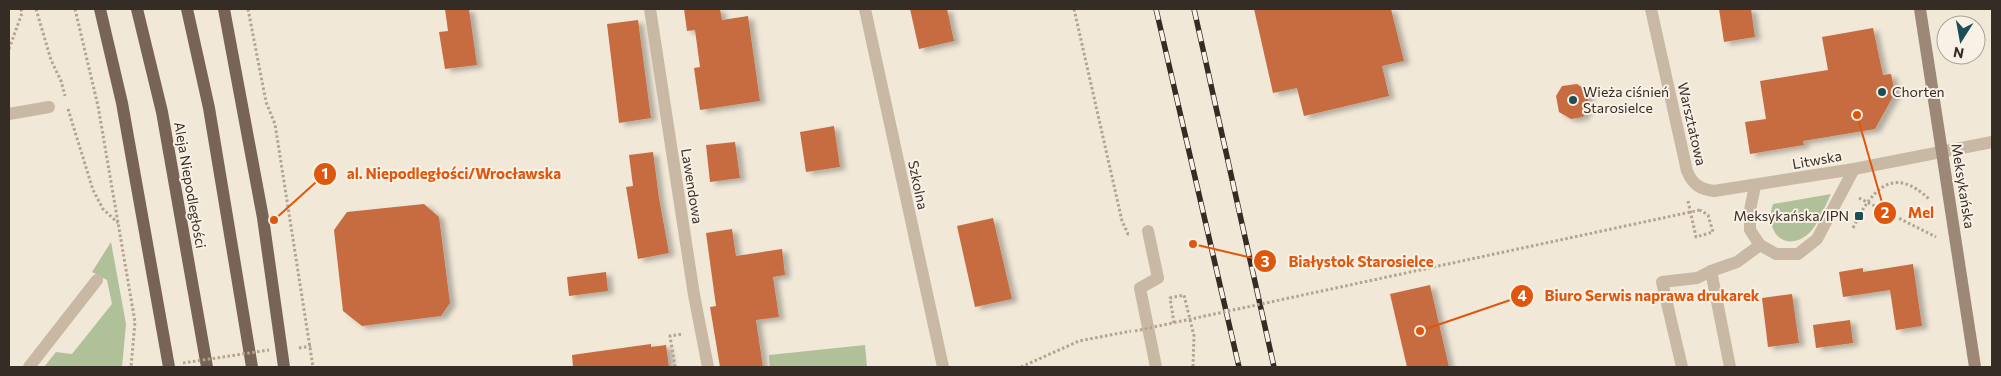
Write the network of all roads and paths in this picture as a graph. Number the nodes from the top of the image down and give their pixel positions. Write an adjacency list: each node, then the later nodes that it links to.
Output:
1 (21, 9): 14 (path)
2 (36, 9): 15 (path)
3 (75, 9): 26 (path)
4 (100, 9): 39 (main road)
5 (137, 9): 40 (main road, Aleja Niepodległości)
6 (187, 9): 41 (main road)
7 (224, 9): 42 (main road)
8 (248, 9): 43 (path)
9 (650, 9): 45 (street, Lawendowa)
10 (865, 9): 46 (street, Szkolna)
11 (1074, 9): 28 (path)
12 (1651, 9): 22 (street, Warsztatowa)
13 (1920, 9): 20 (street, Meksykańska)
14 (9, 49)
15 (65, 98)
16 (49, 107): 18 (street)
17 (67, 107): 26 (path)
18 (9, 114)
19 (1992, 142): 20 (street, Litwska)
20 (1943, 152): 21 (street, Litwska); 52 (street, Meksykańska)
21 (1854, 170): 22 (street, Litwska); 30 (street)
22 (1755, 186): 30 (street)
23 (1866, 202): 24 (path); 27 (path); 29 (path)
24 (1932, 202)
25 (1689, 205): 33 (path, bridge)
26 (118, 224): 38 (path)
27 (1853, 228)
28 (1148, 232): 48 (street)
29 (1939, 232)
30 (1760, 245): 31 (street)
31 (1711, 271): 50 (street); 51 (street)
32 (97, 280): 37 (street)
33 (1174, 322): 47 (path, bridge); 49 (path, bridge)
34 (690, 333): 44 (path)
35 (269, 350): 36 (path, bridge)
36 (183, 363)
37 (28, 367)
38 (131, 367)
39 (168, 367)
40 (207, 367)
41 (252, 367)
42 (284, 367)
43 (314, 367)
44 (674, 367)
45 (708, 367)
46 (943, 367)
47 (1021, 367)
48 (1156, 367)
49 (1193, 367)
50 (1682, 367)
51 (1730, 367)
52 (1975, 367)

